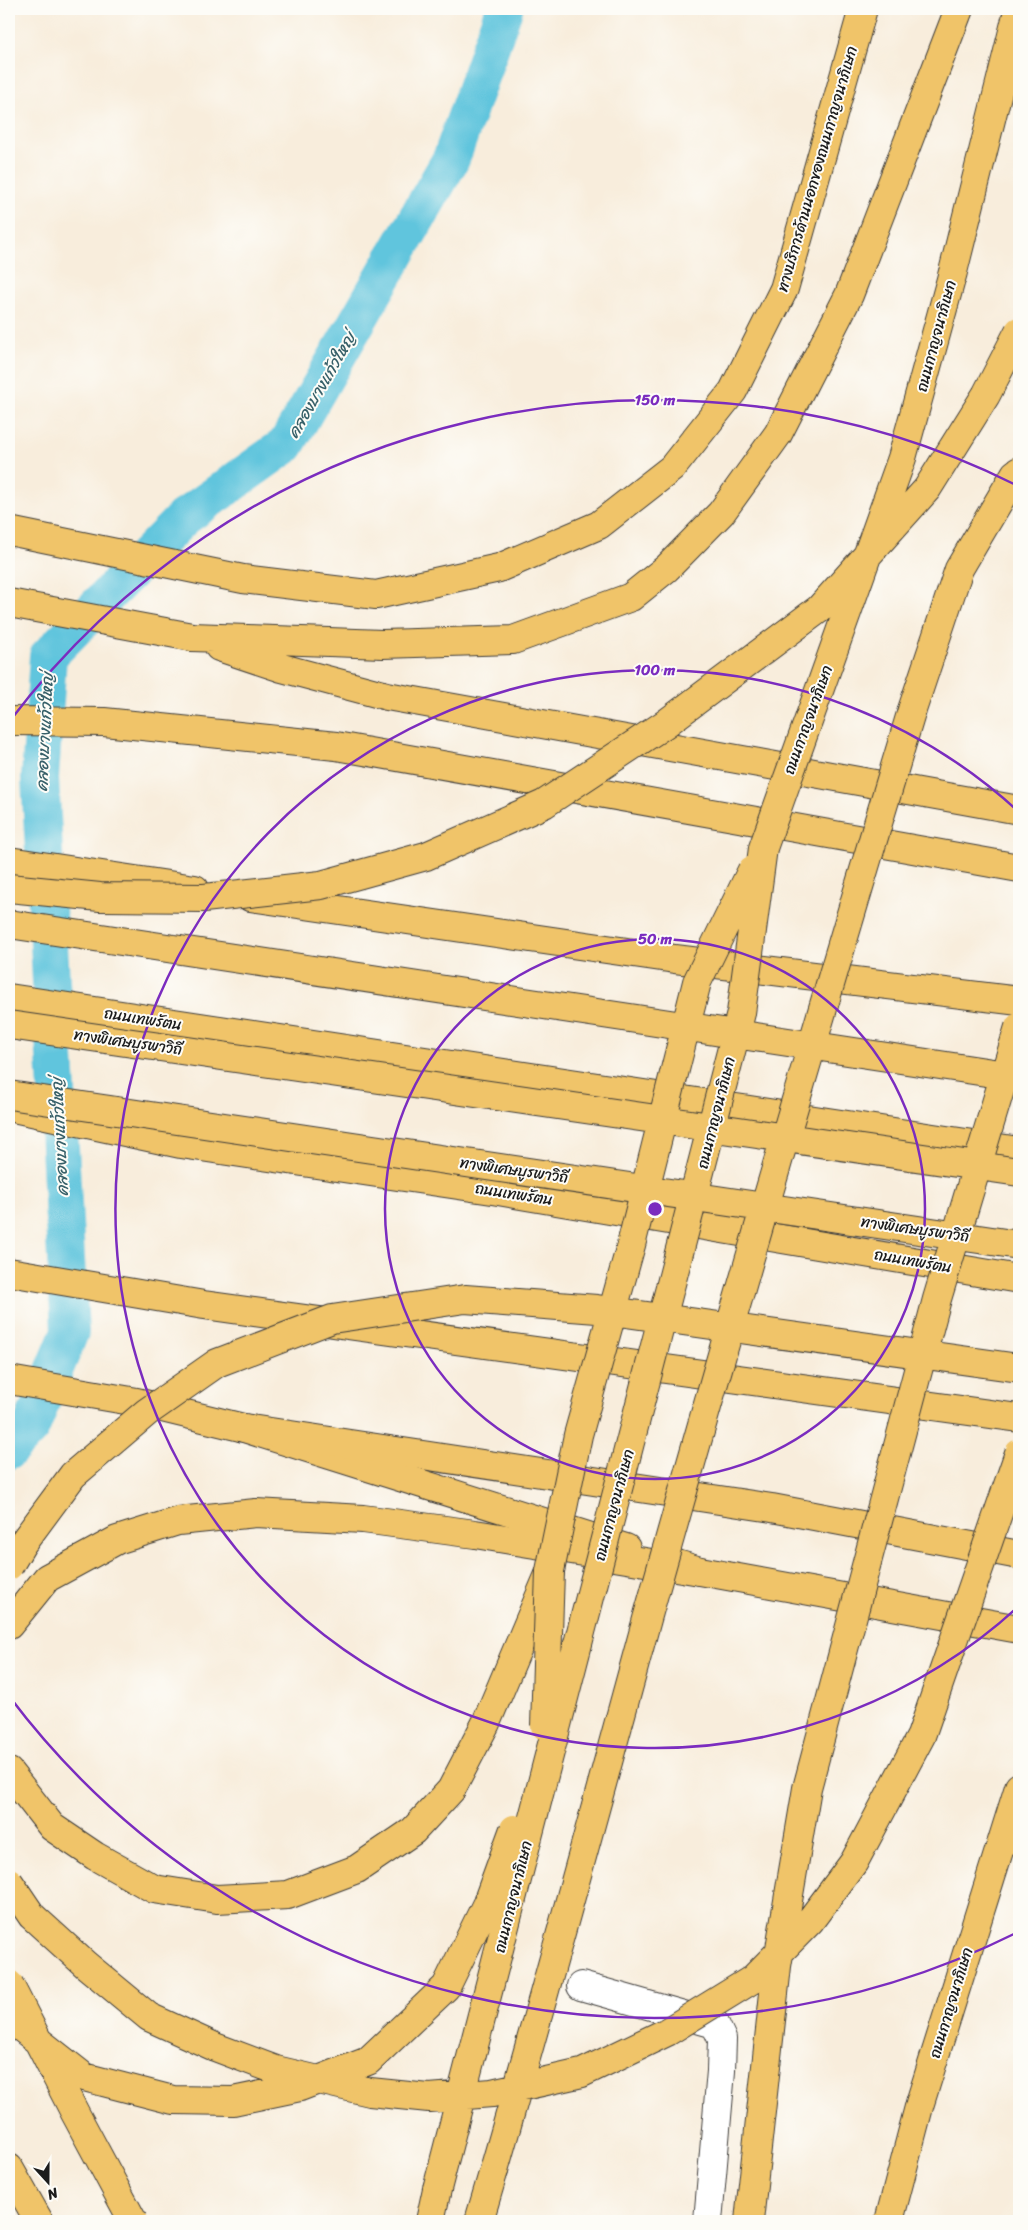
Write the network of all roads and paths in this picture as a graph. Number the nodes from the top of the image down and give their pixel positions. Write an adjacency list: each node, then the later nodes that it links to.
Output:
1 (863, 9): 6 (main road, ทางบริการด้านนอกของถนนกาญจนาภิเษก)
2 (959, 9): 8 (main road)
3 (1018, 10): 11 (main road, ถนนกาญจนาภิเษก, bridge)
4 (1019, 331): 14 (main road, bridge)
5 (1019, 471): 51 (main road, bridge)
6 (9, 531)
7 (9, 603): 8 (main road)
8 (192, 637): 10 (main road)
9 (9, 721): 13 (main road)
10 (1019, 810)
11 (762, 848): 35 (main road, bridge); 50 (main road, ถนนกาญจนาภิเษก, bridge)
12 (9, 861): 17 (main road)
13 (1019, 868)
14 (9, 888)
15 (9, 924): 20 (main road, bridge)
16 (9, 998): 23 (main road, ถนนเทพรัตน)
17 (1014, 999)
18 (9, 1025): 24 (main road, ทางพิเศษบูรพาวิถี, bridge)
19 (1019, 1027): 53 (main road, bridge)
20 (1019, 1077)
21 (9, 1095): 25 (main road, ทางพิเศษบูรพาวิถี, bridge)
22 (20, 1109): 27 (main road, ถนนเทพรัตน)
23 (1019, 1151)
24 (1019, 1172)
25 (1019, 1245)
26 (9, 1272): 30 (main road)
27 (1019, 1279)
28 (1019, 1368): 34 (main road, bridge)
29 (9, 1380): 31 (main road)
30 (1019, 1418)
31 (244, 1428): 33 (main road); 36 (main road)
32 (1019, 1453): 41 (main road, bridge)
33 (1019, 1555)
34 (9, 1566)
35 (550, 1571): 39 (main road); 44 (main road, bridge)
36 (700, 1571): 37 (main road); 38 (main road)
37 (9, 1625)
38 (1019, 1628)
39 (9, 1772)
40 (1019, 1787): 54 (main road, ถนนกาญจนาภิเษก)
41 (9, 1882)
42 (9, 1984): 49 (main road, bridge)
43 (581, 1986): 52 (lane)
44 (9, 2018)
45 (9, 2168): 48 (main road)
46 (9, 2206): 47 (main road)
47 (20, 2221)
48 (39, 2221)
49 (133, 2221)
50 (430, 2221)
51 (479, 2221)
52 (708, 2221)
53 (749, 2221)
54 (889, 2221)

